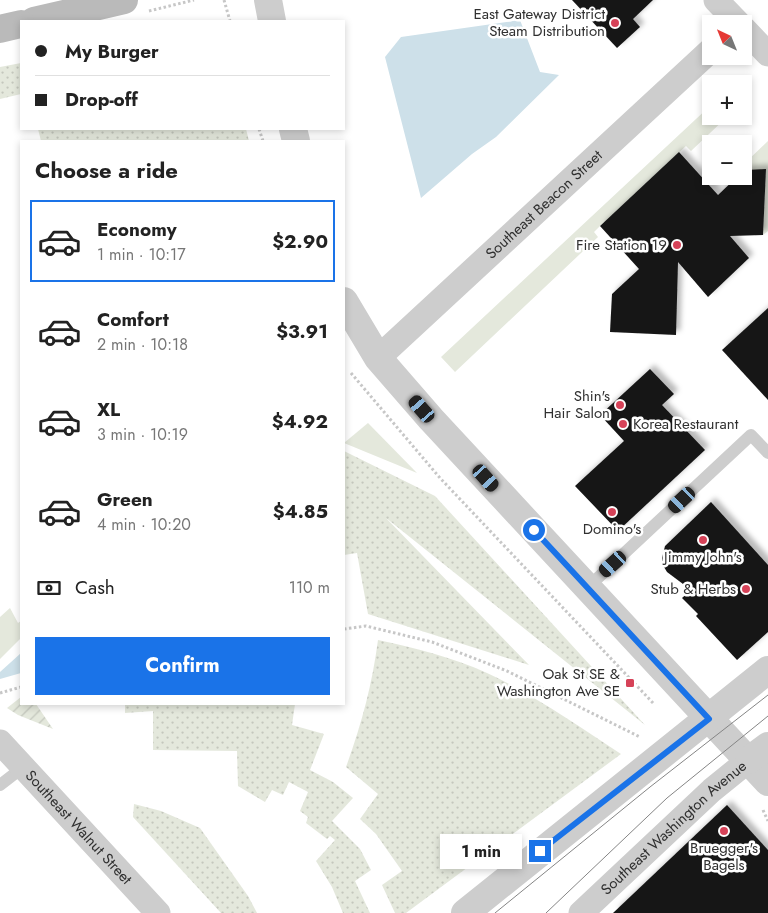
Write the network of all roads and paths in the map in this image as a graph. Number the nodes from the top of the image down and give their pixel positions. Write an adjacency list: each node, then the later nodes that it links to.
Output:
1 (124, 0): 6 (main road)
2 (224, 0): 7 (path)
3 (268, 0): 8 (street)
4 (716, 0): 5 (street)
5 (730, 15)
6 (38, 20)
7 (230, 20)
8 (272, 20)
9 (20, 24): 10 (main road)
10 (0, 29)
11 (752, 37): 12 (street)
12 (768, 54)
13 (702, 58): 15 (street, Southeast Beacon Street)
14 (345, 303): 15 (street)
15 (378, 358): 18 (street)
16 (347, 366): 23 (path)
17 (768, 453): 18 (lane)
18 (587, 588): 23 (street)
19 (345, 629): 24 (path)
20 (768, 670): 23 (street)
21 (20, 687): 22 (path)
22 (0, 694)
23 (700, 726): 26 (street); 31 (street)
24 (645, 736)
25 (0, 742): 27 (street, Southeast Walnut Street)
26 (759, 753): 28 (street); 32 (street, Southeast Washington Avenue)
27 (22, 768): 29 (lane); 30 (street, Southeast Walnut Street)
28 (768, 782)
29 (0, 785)
30 (158, 913)
31 (465, 913)
32 (581, 913)

